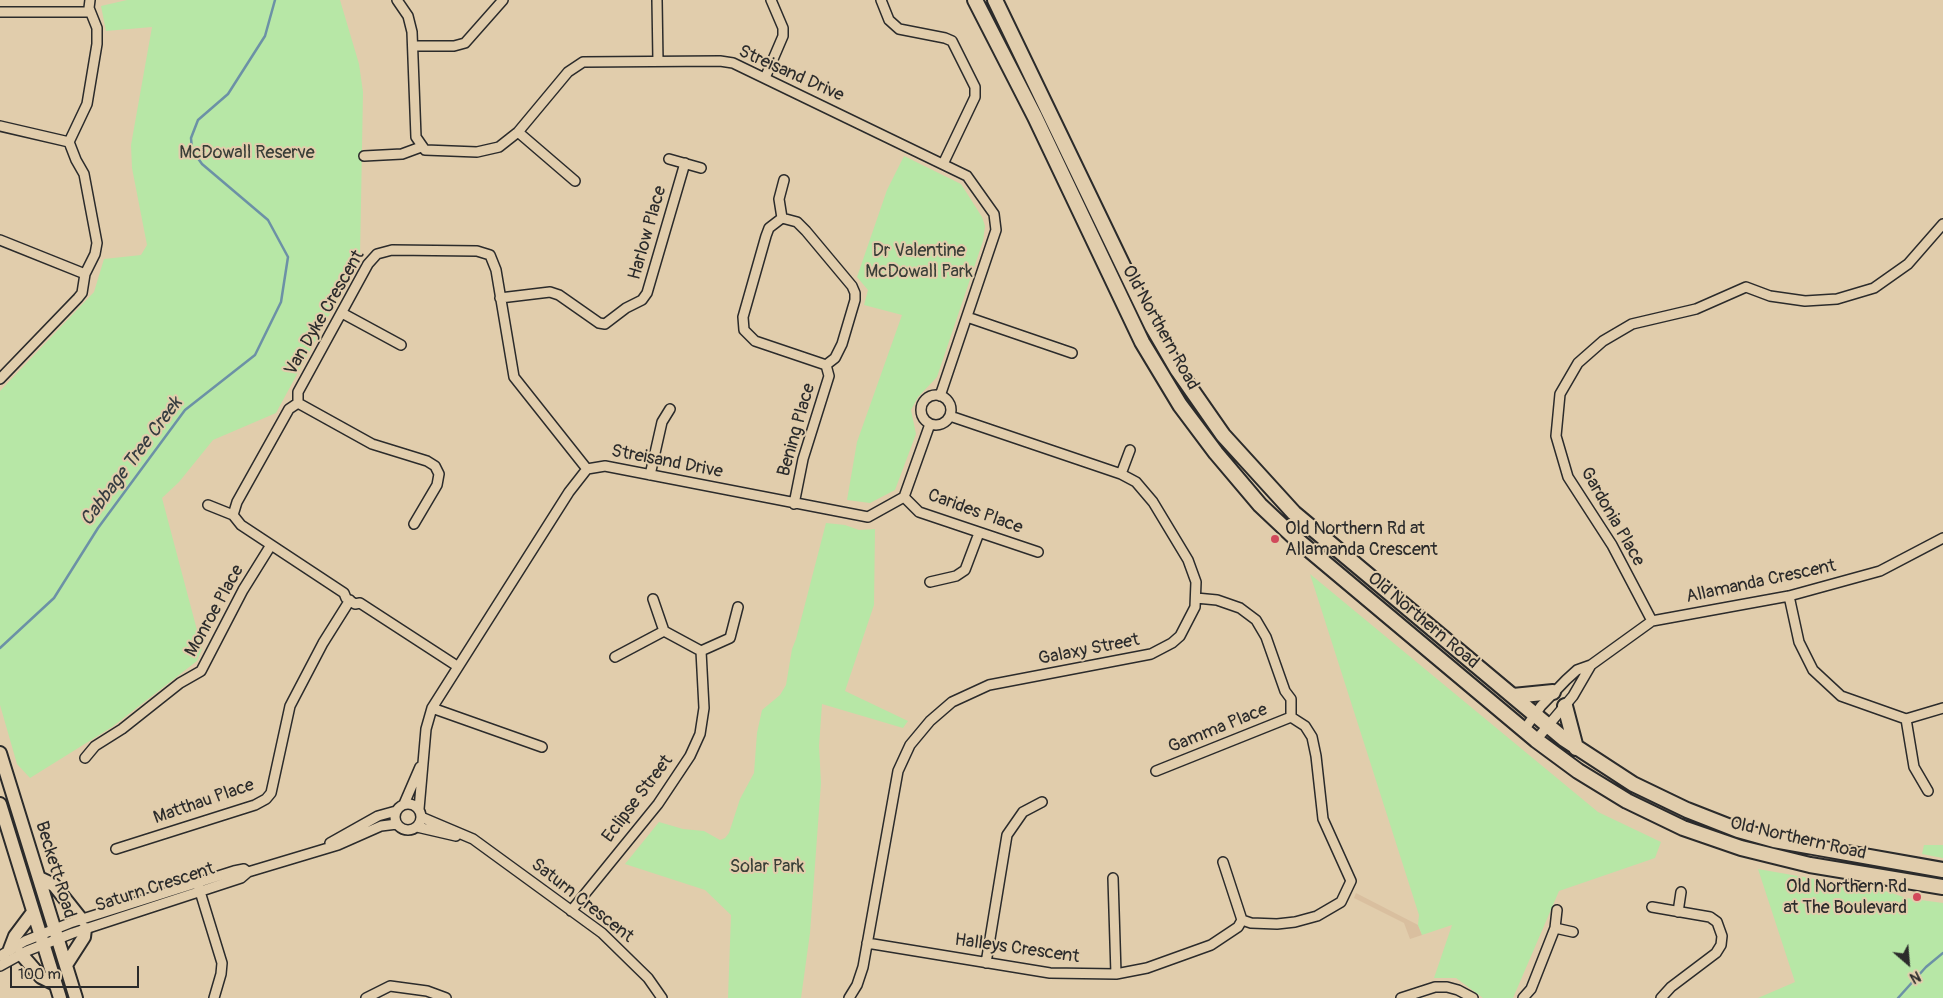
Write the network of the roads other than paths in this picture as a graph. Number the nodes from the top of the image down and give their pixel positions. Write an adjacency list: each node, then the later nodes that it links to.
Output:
1 (90, 0): 10 (street)
2 (397, 0): 11 (street)
3 (503, 0): 11 (street)
4 (657, 0): 12 (street)
5 (771, 0): 13 (street)
6 (881, 0): 20 (street)
7 (975, 0): 75 (highway, Old Northern Road)
8 (995, 0): 67 (highway, Old Northern Road)
9 (0, 12): 10 (street)
10 (90, 12): 16 (street)
11 (414, 46): 17 (street)
12 (658, 61): 13 (street, Streisand Drive); 15 (street, Streisand Drive)
13 (765, 78): 20 (street, Streisand Drive)
14 (0, 126): 16 (street)
15 (518, 132): 17 (street, Streisand Drive); 24 (street)
16 (69, 142): 28 (street)
17 (421, 147): 18 (street)
18 (364, 156)
19 (669, 158): 21 (street)
20 (944, 162): 31 (street, Streisand Drive)
21 (685, 163): 22 (street); 29 (street, Harlow Place)
22 (700, 168)
23 (784, 180): 25 (street)
24 (575, 181)
25 (782, 218): 34 (street, Bening Place); 34 (street, Bening Place)
26 (1943, 224): 60 (street, Gardonia Place)
27 (0, 240): 28 (street)
28 (85, 274): 35 (street)
29 (500, 298): 30 (street, Van Dyke Crescent); 42 (street, Van Dyke Crescent)
30 (342, 313): 32 (street); 37 (street, Van Dyke Crescent)
31 (966, 317): 33 (street); 36 (street, Streisand Drive)
32 (401, 345)
33 (1072, 353)
34 (826, 365): 46 (street, Bening Place)
35 (0, 379)
36 (940, 396): 39 (street); 40 (street)
37 (298, 404): 48 (street, Van Dyke Crescent); 49 (street)
38 (670, 409): 44 (street)
39 (950, 416): 40 (street); 43 (street, Galaxy Street)
40 (930, 424): 45 (street)
41 (1130, 450): 43 (street)
42 (587, 469): 44 (street, Streisand Drive); 65 (street, Streisand Drive)
43 (1122, 474): 56 (street, Galaxy Street)
44 (650, 475): 46 (street, Streisand Drive)
45 (904, 498): 46 (street, Streisand Drive); 50 (street, Carides Place)
46 (794, 504)
47 (208, 505): 48 (street)
48 (234, 515): 52 (street)
49 (414, 524)
50 (979, 533): 53 (street, Carides Place); 54 (street)
51 (1943, 538): 55 (street, Allamanda Crescent)
52 (271, 544): 58 (street); 80 (street, Monroe Place)
53 (1038, 552)
54 (930, 582)
55 (1789, 596): 60 (street, Allamanda Crescent); 73 (street)
56 (1196, 598): 72 (street); 112 (street, Galaxy Street)
57 (653, 599): 61 (street)
58 (350, 600): 65 (street); 92 (street, Matthau Place)
59 (738, 607): 62 (street)
60 (1652, 621): 64 (street, Allamanda Crescent)
61 (664, 631): 62 (street); 63 (street)
62 (701, 651): 104 (street, Eclipse Street)
63 (615, 657)
64 (1591, 664): 66 (street, Allamanda Crescent); 68 (street, Allamanda Crescent)
65 (457, 666): 69 (street, Streisand Drive)
66 (1553, 692): 67 (highway); 71 (street, Allamanda Crescent)
67 (1513, 696): 71 (highway, Old Northern Road)
68 (1565, 706): 74 (street, Allamanda Crescent); 78 (highway)
69 (432, 708): 77 (street); 81 (street, Streisand Drive)
70 (1943, 708): 73 (street)
71 (1535, 715): 74 (highway, Old Northern Road); 75 (street, Allamanda Crescent)
72 (1291, 717): 82 (street, Gamma Place); 106 (street)
73 (1906, 719): 83 (street)
74 (1549, 726): 76 (street, Allamanda Crescent); 78 (highway, Old Northern Road)
75 (1524, 730): 76 (highway, Old Northern Road)
76 (1536, 740): 99 (highway, Old Northern Road)
77 (542, 747)
78 (1576, 748): 95 (highway, Old Northern Road)
79 (0, 753): 96 (main road, Beckett Road)
80 (85, 758)
81 (422, 760): 86 (street, Streisand Drive); 88 (street, Streisand Drive)
82 (1156, 771)
83 (1928, 791)
84 (1042, 802): 114 (street)
85 (0, 804): 103 (main road, Beckett Road)
86 (404, 804): 87 (street); 88 (street)
87 (396, 811): 89 (street); 93 (street, Saturn Crescent)
88 (420, 813): 90 (street); 91 (street, Saturn Crescent)
89 (397, 824): 90 (street); 93 (street, Saturn Crescent)
90 (417, 827): 91 (street, Saturn Crescent)
91 (473, 839): 104 (street, Saturn Crescent)
92 (116, 849)
93 (316, 850): 98 (street, Saturn Crescent)
94 (1223, 862): 106 (street)
95 (1943, 870)
96 (39, 878): 107 (main road); 110 (main road, Beckett Road)
97 (1113, 878): 117 (street)
98 (199, 887): 107 (street, Saturn Crescent); 121 (street)
99 (1943, 887)
100 (1681, 892): 105 (street)
101 (1652, 908): 105 (street)
102 (1557, 910): 108 (street)
103 (33, 912): 111 (main road, Beckett Road); 113 (main road)
104 (571, 912): 124 (street, Saturn Crescent)
105 (1678, 912): 129 (street)
106 (1242, 920): 117 (street, Halleys Crescent)
107 (83, 924): 110 (street, Saturn Crescent); 115 (main road)
108 (1555, 928): 109 (street); 128 (street)
109 (1572, 932)
110 (56, 934): 111 (street, Saturn Crescent); 115 (main road, Beckett Road)
111 (41, 940): 113 (street, Saturn Crescent); 118 (main road, Beckett Road)
112 (868, 944): 114 (street, Halleys Crescent); 125 (street, Galaxy Street)
113 (10, 953): 116 (street, Saturn Crescent); 118 (main road)
114 (986, 963): 117 (street, Halleys Crescent)
115 (66, 965): 120 (main road, Beckett Road)
116 (0, 966)
117 (1116, 974)
118 (55, 984): 119 (main road, Beckett Road)
119 (60, 998)
120 (76, 998)
121 (214, 998)
122 (366, 998): 123 (street)
123 (446, 998)
124 (662, 998)
125 (849, 998)
126 (1401, 998): 127 (street)
127 (1473, 998)
128 (1523, 998)
129 (1661, 998)

